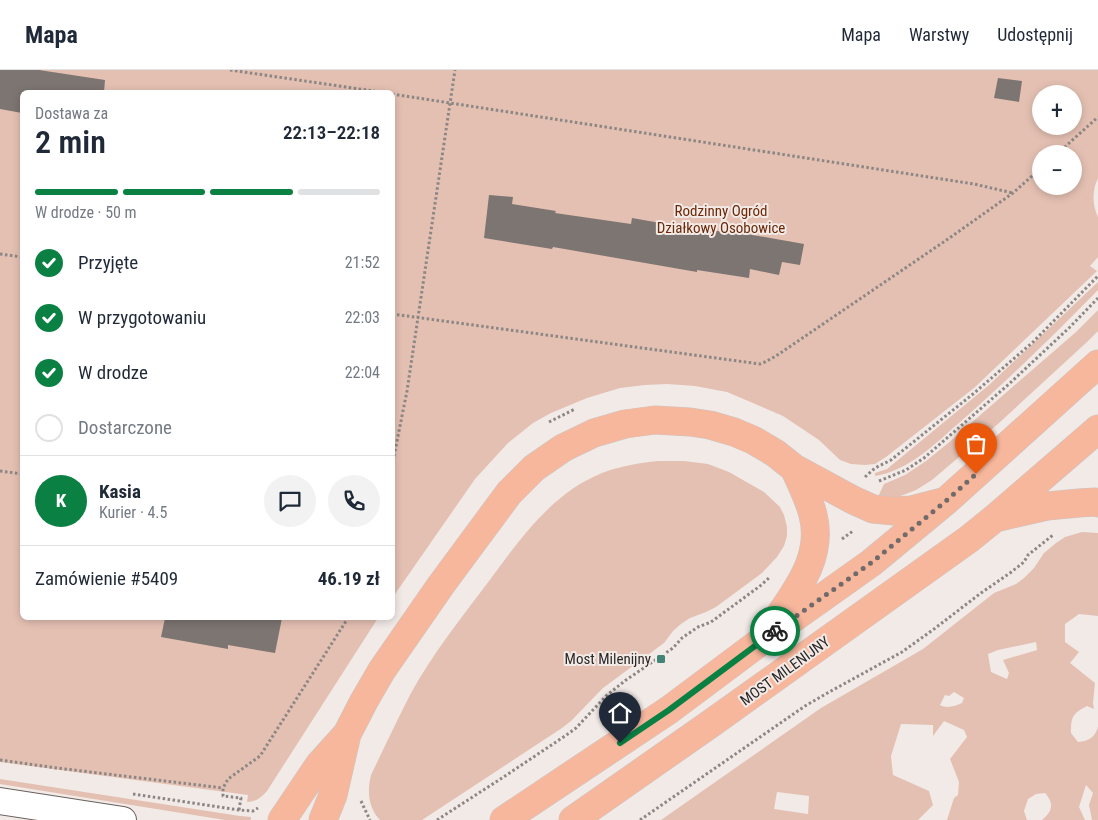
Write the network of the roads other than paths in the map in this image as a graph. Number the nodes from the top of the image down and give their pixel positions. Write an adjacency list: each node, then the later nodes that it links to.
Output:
1 (1098, 364): 4 (main road)
2 (1098, 429): 6 (main road, MOST MILENIJNY)
3 (794, 468): 4 (main road); 7 (main road); 8 (main road)
4 (946, 501): 7 (main road)
5 (1098, 504): 6 (main road)
6 (995, 518): 14 (main road, MOST MILENIJNY)
7 (764, 639): 13 (main road)
8 (348, 734): 10 (main road); 12 (main road)
9 (0, 801): 11 (street)
10 (272, 814)
11 (123, 820)
12 (323, 820)
13 (504, 820)
14 (573, 820)

